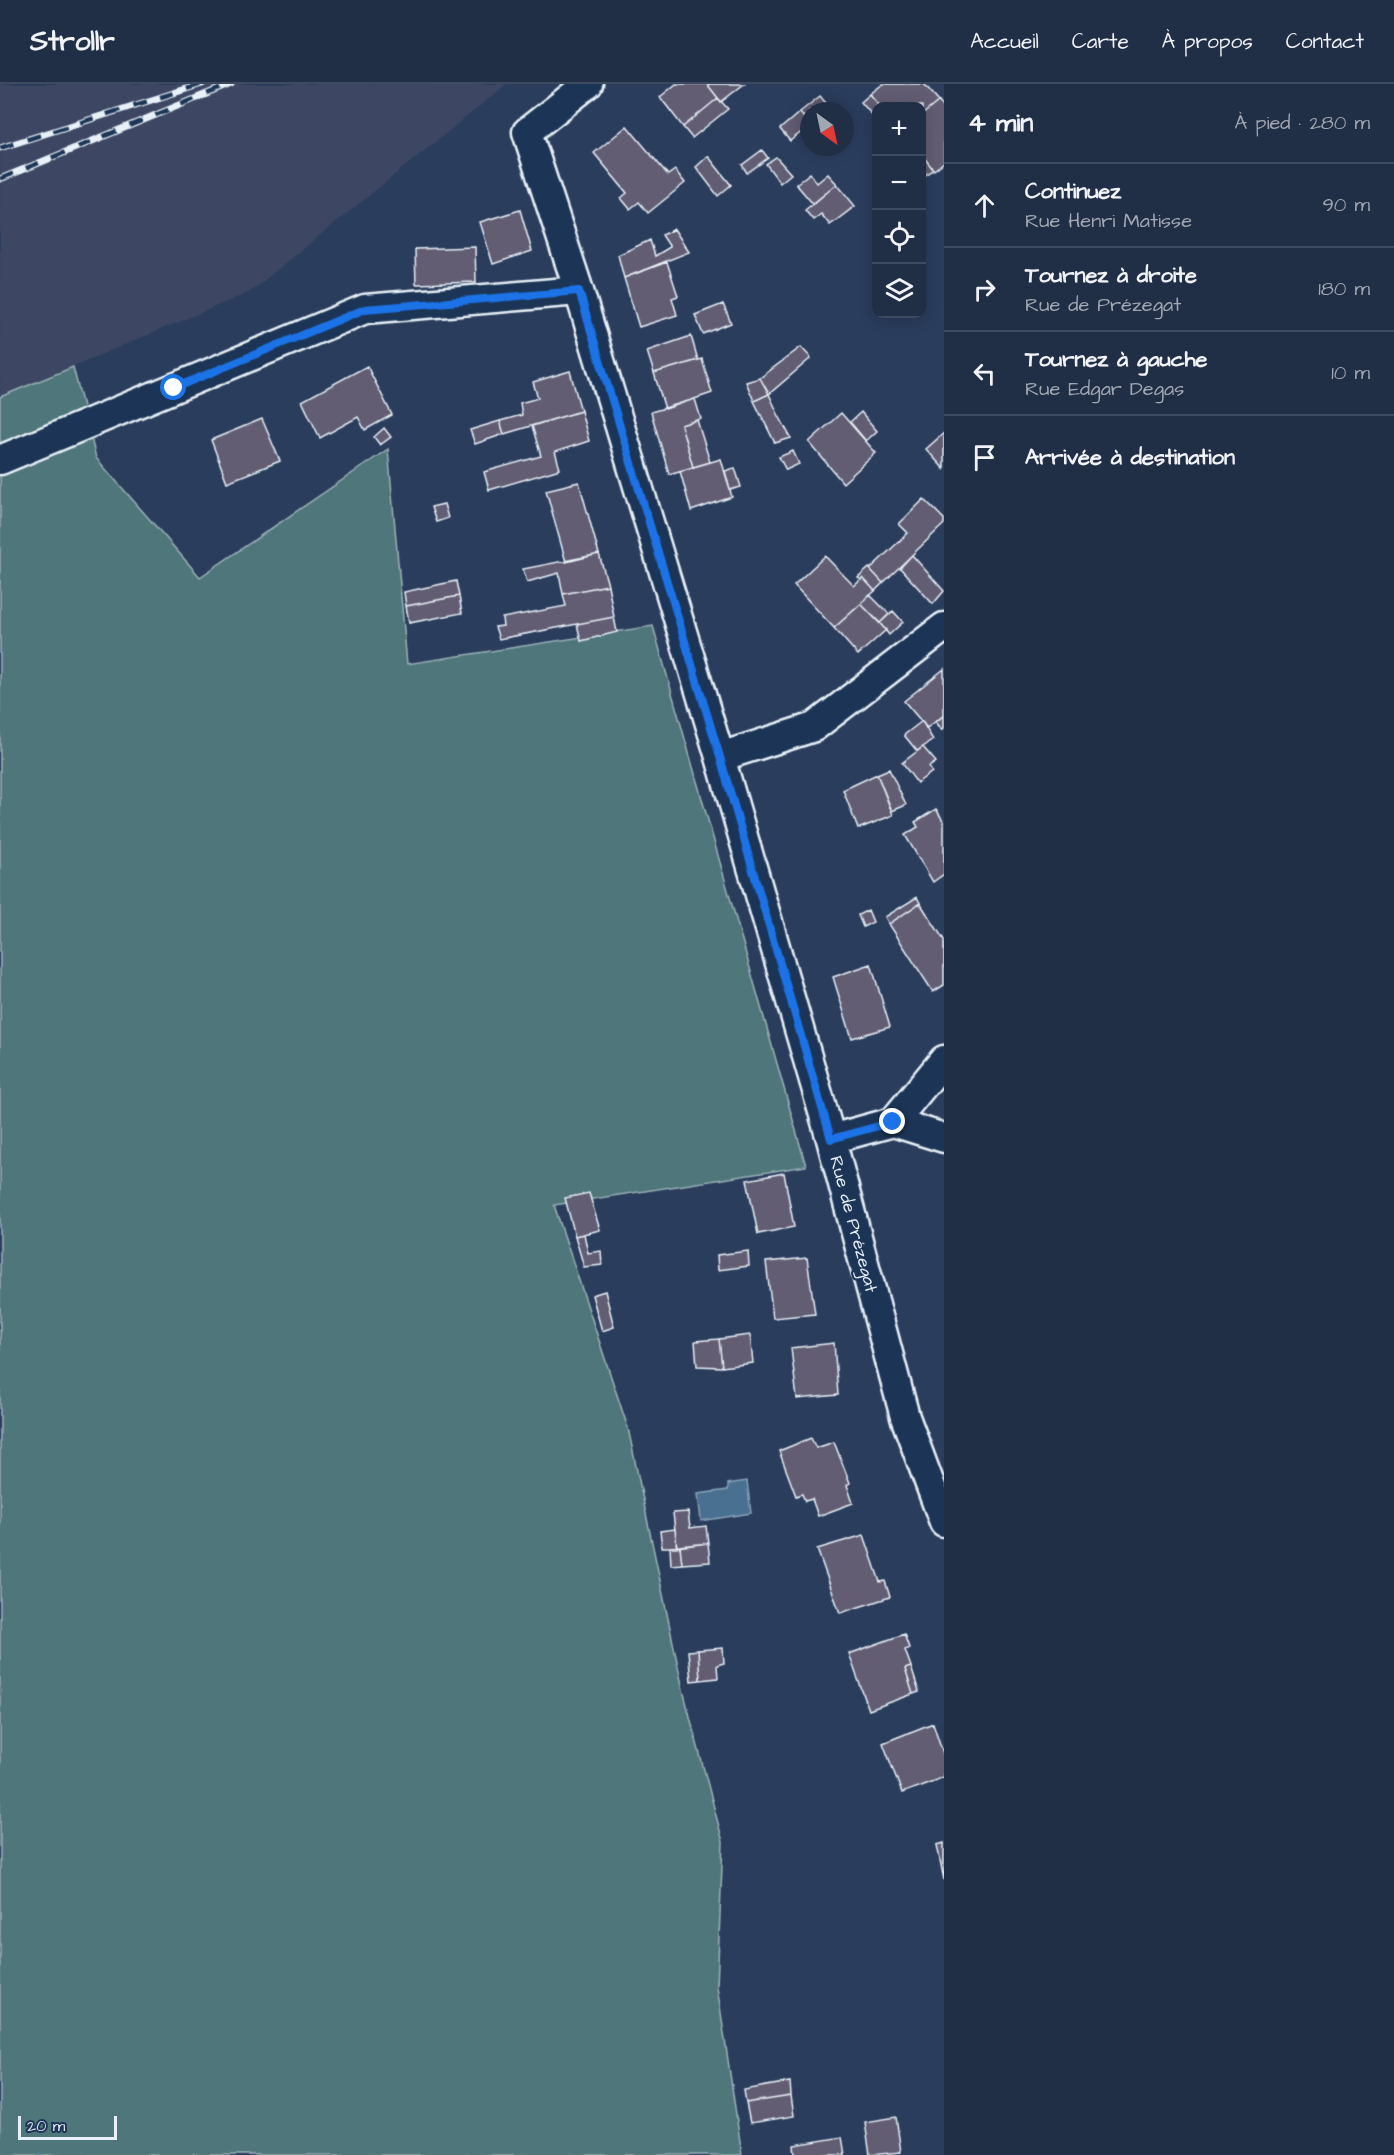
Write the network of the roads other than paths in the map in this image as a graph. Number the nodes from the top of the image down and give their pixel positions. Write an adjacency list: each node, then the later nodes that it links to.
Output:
1 (588, 84): 2 (street, Rue de Prézegat)
2 (579, 291): 3 (street); 5 (street, Rue de Prézegat)
3 (0, 460)
4 (944, 627): 5 (street)
5 (720, 757): 9 (street, Rue de Prézegat)
6 (944, 1060): 7 (street)
7 (893, 1122): 8 (street); 9 (street)
8 (944, 1138)
9 (831, 1139): 10 (street, Rue de Prézegat)
10 (944, 1522)

